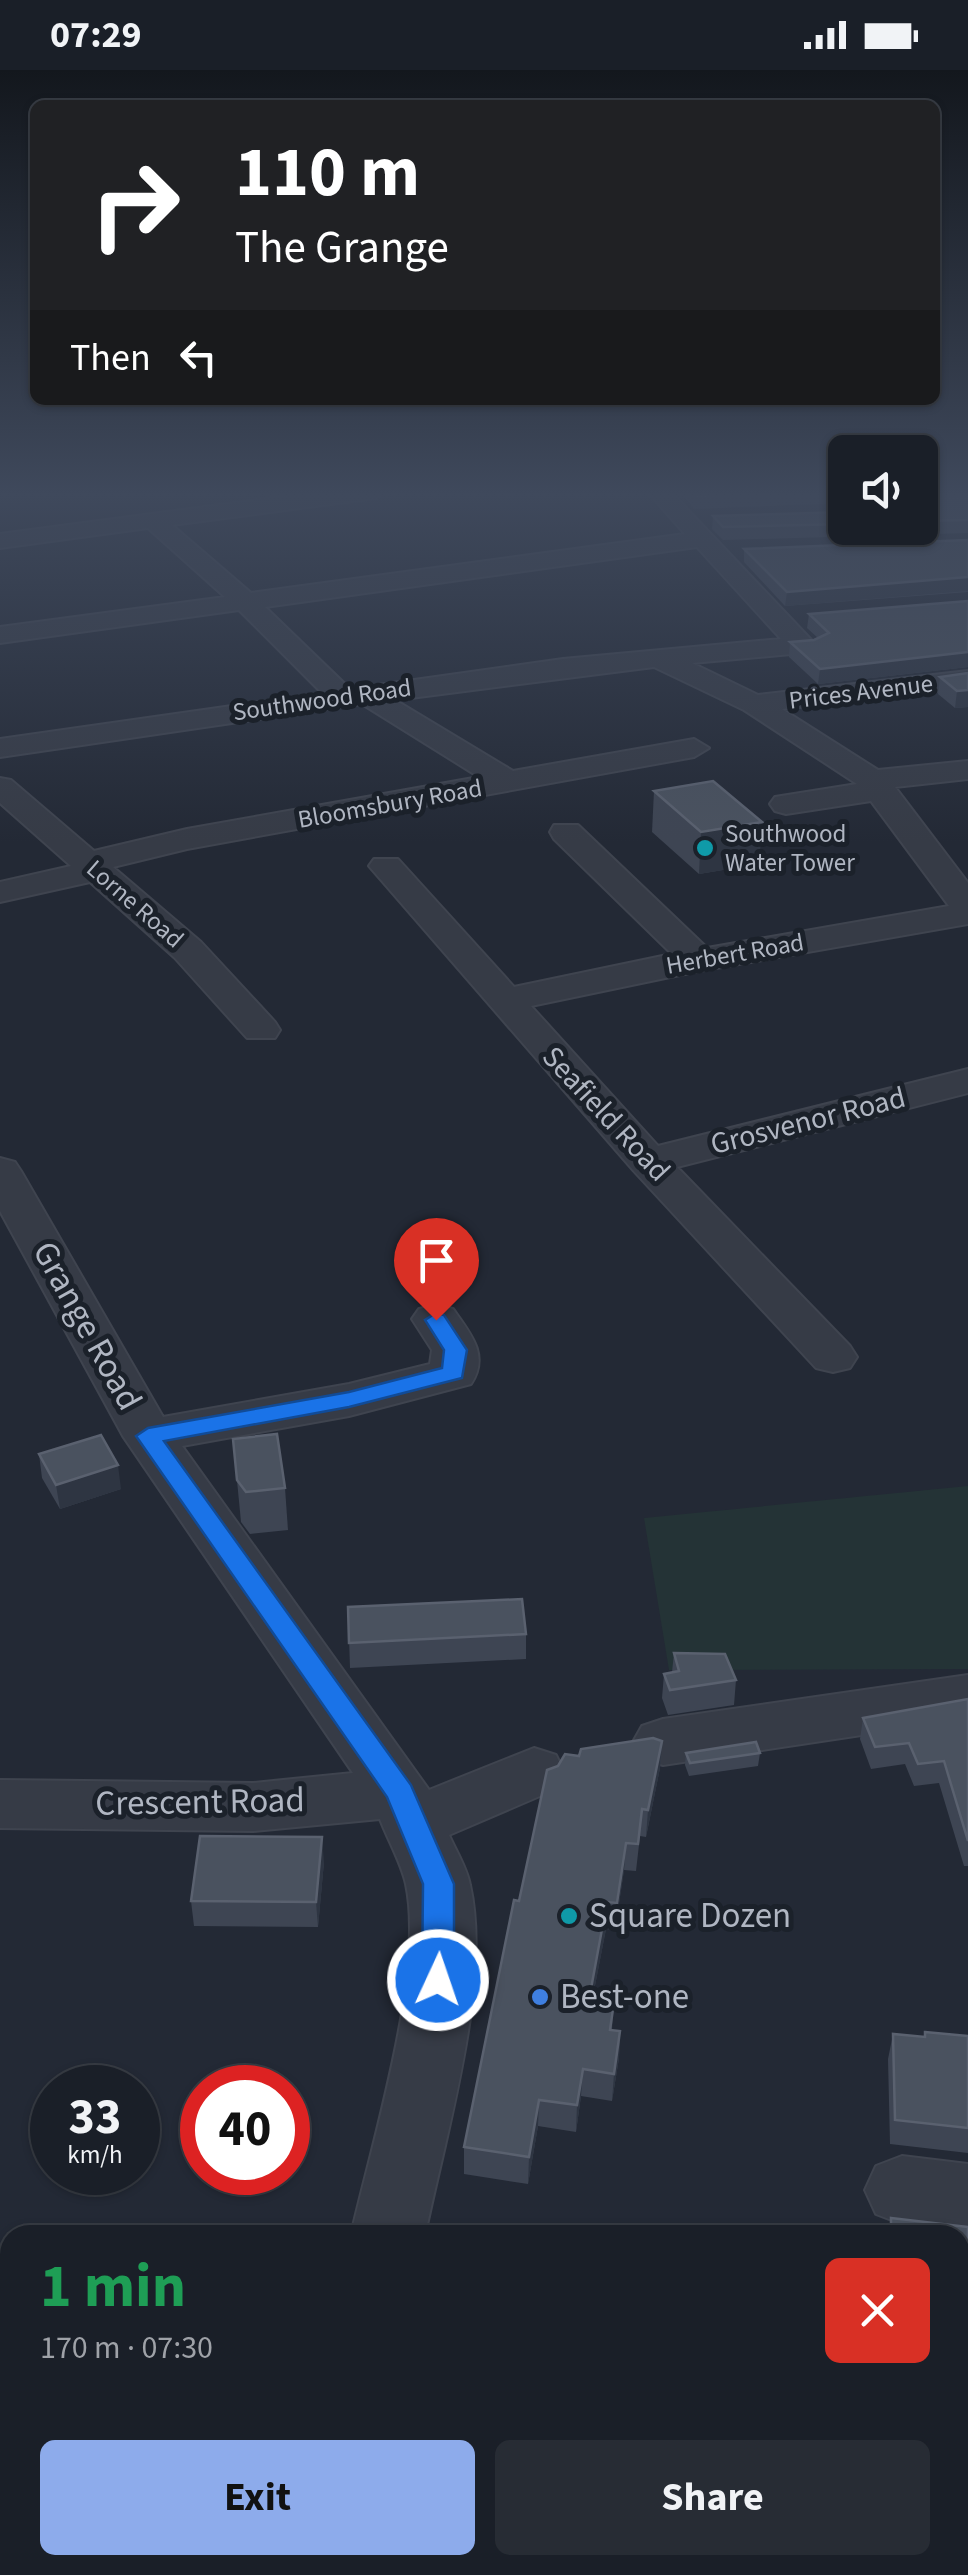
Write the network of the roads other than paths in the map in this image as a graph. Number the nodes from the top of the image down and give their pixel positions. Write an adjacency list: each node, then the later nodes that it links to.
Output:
1 (202, 608): 6 (street)
2 (252, 608): 9 (street)
3 (767, 608): 5 (street)
4 (814, 616): 5 (street)
5 (776, 618): 7 (street, Southwood Road)
6 (0, 636)
7 (657, 658): 9 (street, Southwood Road); 10 (street)
8 (968, 680): 10 (street, Prices Avenue)
9 (353, 695): 11 (street, Southwood Road); 14 (street)
10 (754, 704): 15 (street)
11 (0, 748)
12 (694, 748): 14 (street, Bloomsbury Road)
13 (968, 770): 15 (street)
14 (510, 783): 20 (street, Bloomsbury Road)
15 (876, 785): 17 (street); 22 (street)
16 (0, 787): 20 (street, Lorne Road)
17 (786, 804)
18 (566, 832): 23 (street)
19 (386, 866): 24 (street, Seafield Road)
20 (91, 867): 21 (street, Bloomsbury Road); 25 (street, Lorne Road)
21 (0, 892)
22 (968, 910): 23 (street, Herbert Road)
23 (698, 960): 24 (street, Herbert Road)
24 (502, 1001): 27 (street, Seafield Road)
25 (261, 1030)
26 (968, 1081): 27 (street, Grosvenor Road)
27 (648, 1161): 30 (street, Seafield Road)
28 (3, 1181): 31 (street, Grange Road)
29 (436, 1320): 31 (street)
30 (834, 1357)
31 (148, 1436): 36 (street, Grange Road)
32 (968, 1698): 33 (street)
33 (663, 1742)
34 (534, 1772): 36 (street, Crescent Road)
35 (0, 1804): 36 (street, Crescent Road)
36 (407, 1808): 37 (street, Grange Road)
37 (390, 2225)

